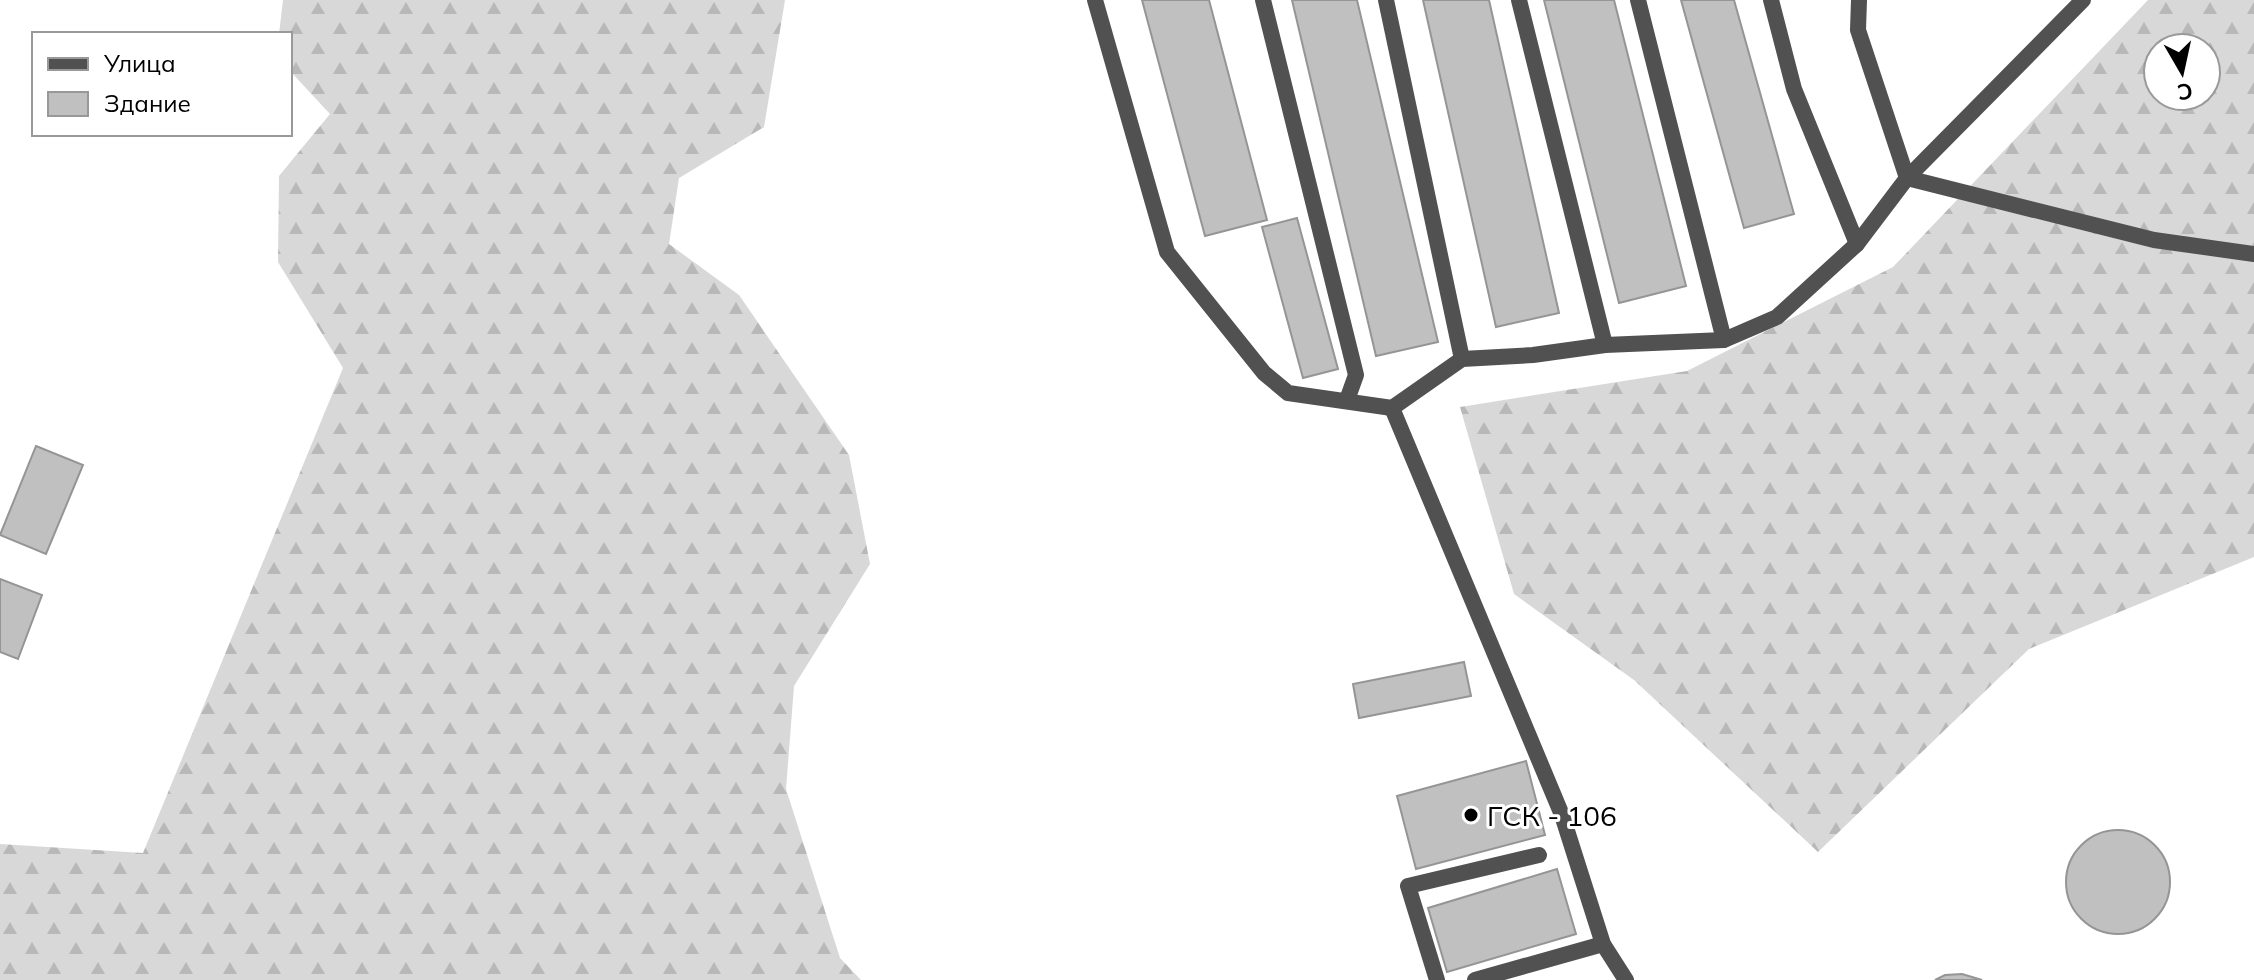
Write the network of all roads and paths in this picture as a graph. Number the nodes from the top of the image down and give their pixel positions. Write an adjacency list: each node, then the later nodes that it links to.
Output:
1 (1095, 0): 15 (street)
2 (1263, 0): 15 (street)
3 (1386, 0): 14 (street)
4 (1519, 0): 13 (street)
5 (1638, 0): 12 (street)
6 (1771, 0): 10 (street)
7 (1859, 0): 9 (street)
8 (2083, 0): 9 (street)
9 (1907, 178): 10 (street); 11 (street)
10 (1857, 244): 12 (street)
11 (2254, 254)
12 (1724, 340): 13 (street)
13 (1605, 345): 14 (street)
14 (1462, 359): 16 (street)
15 (1347, 400): 16 (street)
16 (1392, 408): 18 (street)
17 (1539, 855): 19 (street)
18 (1603, 944): 20 (street); 21 (street)
19 (1437, 980)
20 (1475, 980)
21 (1626, 980)

